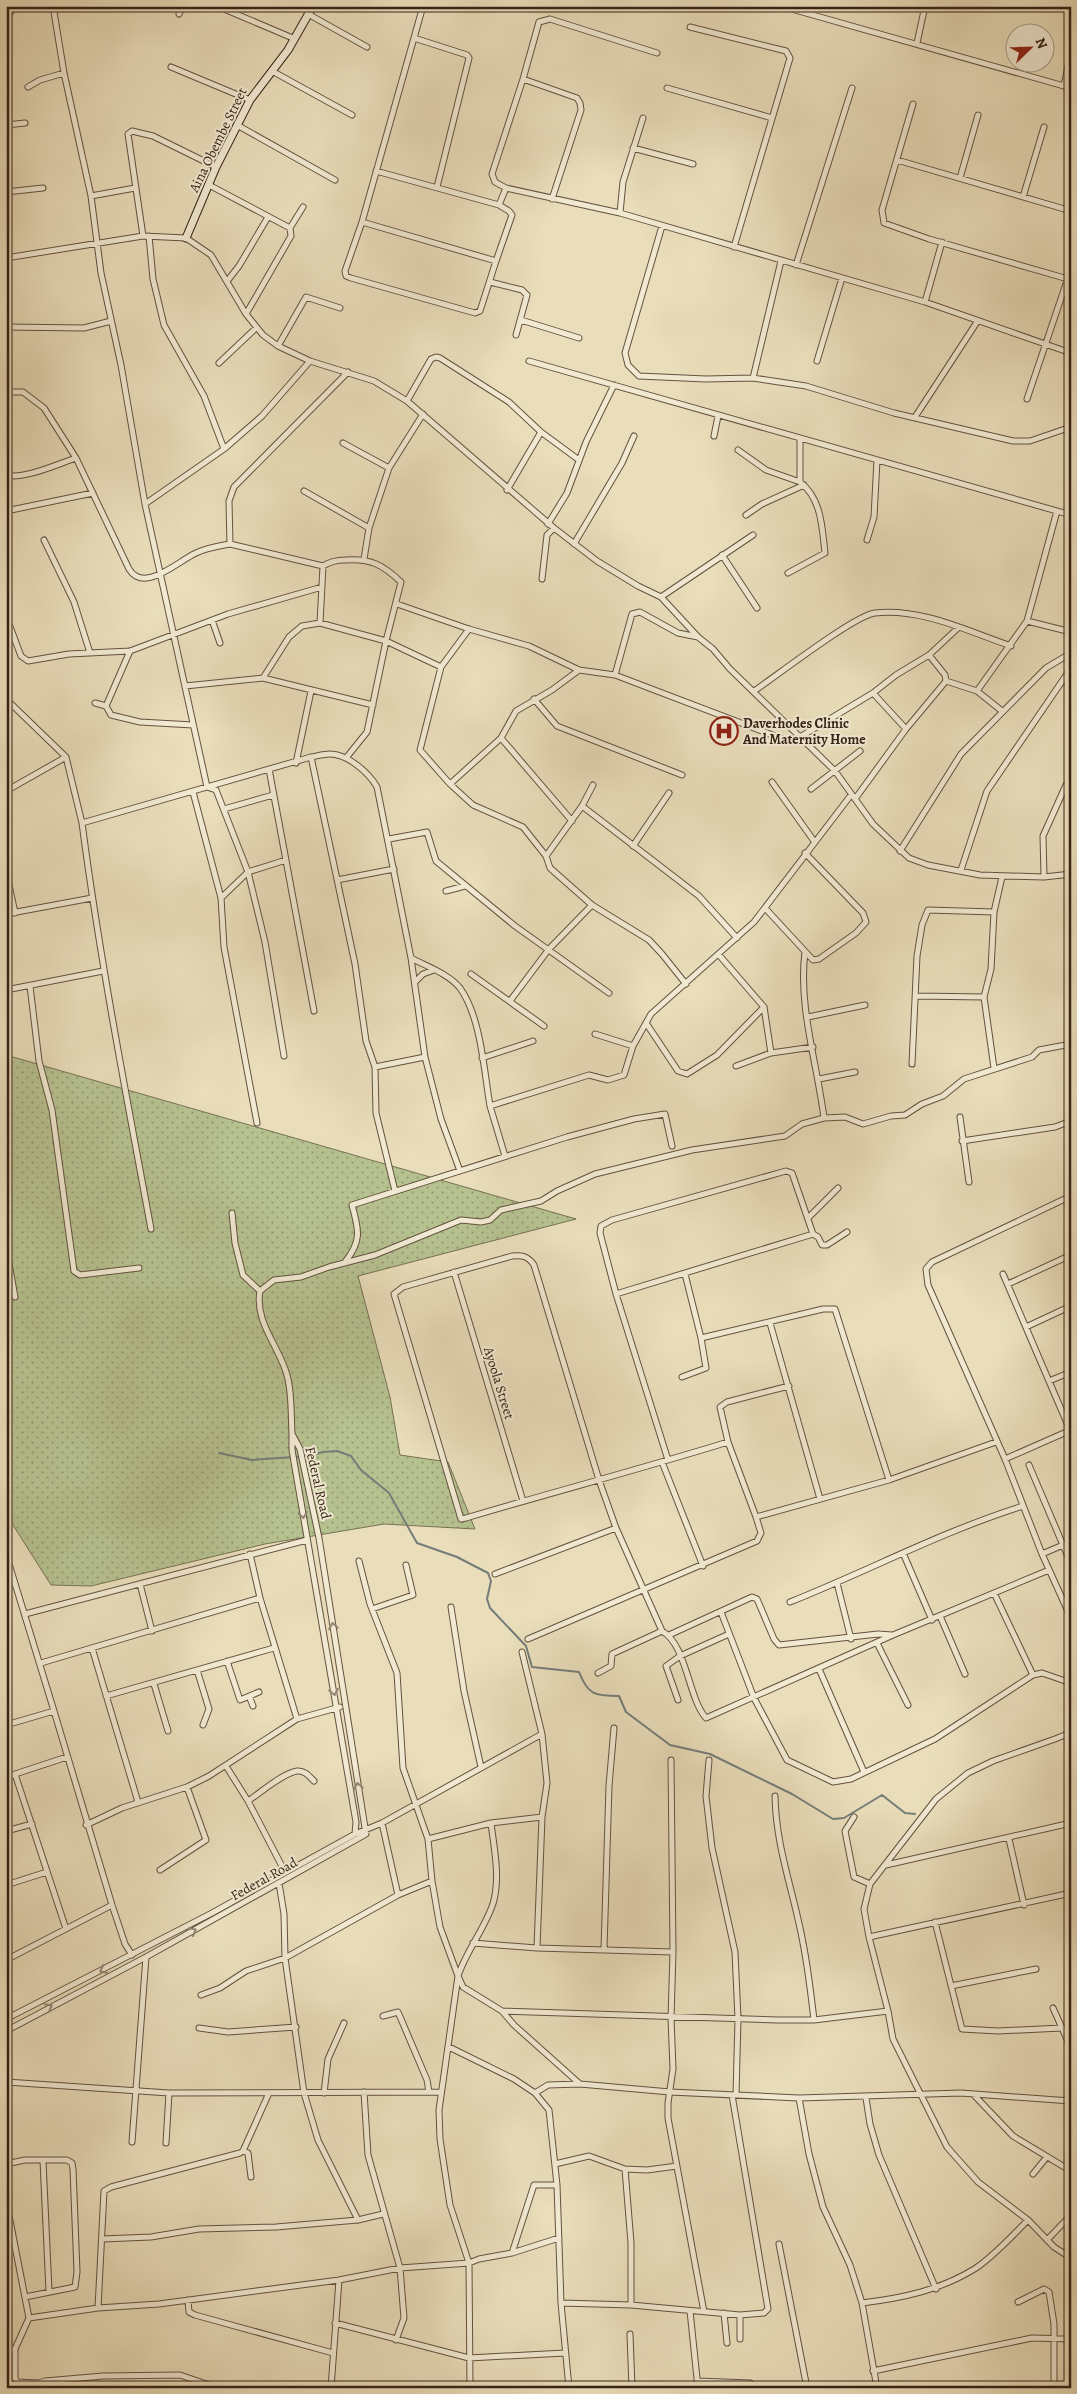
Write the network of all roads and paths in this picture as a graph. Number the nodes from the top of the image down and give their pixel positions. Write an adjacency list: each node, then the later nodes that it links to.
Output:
1 (15, 6): 14 (street)
2 (53, 6): 24 (street)
3 (183, 6): 12 (street)
4 (217, 6): 17 (street)
5 (313, 6): 13 (street, Aina Obembe Street)
6 (423, 6): 16 (street)
7 (534, 6): 10 (street)
8 (781, 6): 11 (street)
9 (925, 6): 18 (street)
10 (541, 8)
11 (800, 9): 18 (street)
12 (179, 14)
13 (308, 14): 17 (street, Aina Obembe Street); 19 (street)
14 (6, 19)
15 (690, 27): 36 (street)
16 (414, 38): 45 (street); 49 (street)
17 (295, 39): 23 (street, Aina Obembe Street)
18 (917, 43): 26 (street)
19 (367, 47)
20 (1071, 52): 26 (street)
21 (657, 53): 25 (street)
22 (171, 67): 31 (street)
23 (272, 71): 31 (street, Aina Obembe Street); 34 (street)
24 (64, 73): 27 (street); 54 (street)
25 (523, 79): 52 (street); 56 (street)
26 (1064, 86): 30 (street)
27 (28, 87)
28 (667, 88): 36 (street)
29 (852, 88): 73 (street)
30 (1071, 88)
31 (250, 100): 38 (street, Aina Obembe Street)
32 (913, 104): 42 (street)
33 (978, 114): 46 (street)
34 (352, 115)
35 (643, 118): 41 (street)
36 (772, 118): 69 (street)
37 (25, 124): 39 (street)
38 (237, 124): 44 (street, Aina Obembe Street); 47 (street)
39 (6, 125)
40 (1044, 127): 55 (street)
41 (634, 148): 43 (street); 60 (street)
42 (897, 160): 46 (street); 68 (street)
43 (693, 164)
44 (216, 167): 48 (street, Aina Obembe Street); 51 (street)
45 (376, 171): 49 (street); 62 (street)
46 (960, 178): 55 (street)
47 (335, 180)
48 (209, 185): 61 (street); 66 (street, Aina Obembe Street)
49 (437, 187): 57 (street)
50 (44, 188): 53 (street)
51 (135, 188): 54 (street); 65 (street)
52 (506, 188): 56 (street); 57 (street)
53 (6, 192)
54 (91, 196): 67 (street)
55 (1023, 197): 59 (street)
56 (552, 199): 60 (street)
57 (499, 205): 71 (street)
58 (303, 207): 64 (street)
59 (1071, 211)
60 (620, 213): 63 (street)
61 (268, 217): 64 (street); 77 (street)
62 (362, 222): 71 (street); 78 (street)
63 (662, 226): 69 (street); 97 (street)
64 (290, 228): 81 (street)
65 (146, 236): 66 (street); 67 (street); 111 (street)
66 (186, 238): 77 (street)
67 (98, 241): 70 (street); 83 (street)
68 (942, 242): 76 (street); 79 (street)
69 (734, 247): 72 (street)
70 (6, 258)
71 (496, 261): 78 (street)
72 (781, 261): 73 (street); 97 (street)
73 (796, 264): 75 (street)
74 (1071, 268): 76 (street)
75 (842, 278): 79 (street); 94 (street)
76 (1068, 279): 89 (street)
77 (228, 280): 81 (street)
78 (490, 282): 82 (street)
79 (925, 302): 84 (street)
80 (340, 308): 90 (street)
81 (246, 314): 86 (street)
82 (521, 320): 87 (street); 88 (street)
83 (111, 321): 85 (street); 122 (street)
84 (977, 322): 89 (street); 104 (street)
85 (6, 327)
86 (256, 328): 90 (street); 95 (street)
87 (516, 335)
88 (579, 338)
89 (1047, 344): 91 (street); 100 (street)
90 (278, 346): 92 (street)
91 (1071, 353)
92 (310, 361): 96 (street); 111 (street)
93 (529, 361): 98 (street)
94 (817, 361)
95 (219, 363)
96 (348, 372): 101 (street); 133 (street)
97 (753, 378): 104 (street)
98 (614, 385): 103 (street); 114 (street)
99 (6, 392): 113 (street)
100 (1027, 399)
101 (407, 401): 102 (street); 106 (street)
102 (423, 414): 116 (street); 119 (street)
103 (718, 416): 108 (street); 109 (street)
104 (915, 417): 105 (street)
105 (1071, 428)
106 (541, 432): 114 (street); 119 (street)
107 (634, 436): 134 (street)
108 (714, 436)
109 (800, 440): 115 (street); 118 (street)
110 (343, 443): 116 (street)
111 (224, 449): 122 (street)
112 (738, 450): 118 (street)
113 (76, 458): 117 (street); 121 (street)
114 (579, 460): 127 (street)
115 (877, 460): 124 (street); 132 (street)
116 (389, 468): 128 (street)
117 (6, 475)
118 (802, 484): 125 (street); 138 (street)
119 (507, 490): 127 (street)
120 (304, 492): 128 (street)
121 (93, 493): 123 (street); 139 (street)
122 (145, 504): 139 (street)
123 (6, 511)
124 (1057, 511): 126 (street); 147 (street)
125 (746, 515)
126 (1071, 515)
127 (548, 524): 129 (street)
128 (369, 528): 136 (street)
129 (554, 528): 134 (street); 140 (street)
130 (753, 535): 135 (street)
131 (44, 540): 158 (street)
132 (868, 540)
133 (230, 544): 137 (street); 139 (street)
134 (574, 544): 142 (street)
135 (722, 554): 142 (street); 144 (street)
136 (364, 559): 137 (street); 143 (street)
137 (323, 566): 141 (street)
138 (788, 573)
139 (159, 574): 152 (street)
140 (542, 579)
141 (322, 587): 146 (street); 148 (street)
142 (661, 597): 153 (street)
143 (397, 604): 150 (street); 154 (street)
144 (757, 608)
145 (6, 616): 158 (street)
146 (212, 620): 152 (street); 155 (street)
147 (1028, 621): 151 (street); 156 (street)
148 (320, 623): 154 (street); 165 (street)
149 (958, 628): 156 (street); 160 (street); 170 (street)
150 (468, 629): 162 (street); 163 (street)
151 (1071, 632)
152 (174, 634): 157 (street); 167 (street)
153 (698, 637): 164 (street); 170 (street)
154 (386, 641): 162 (street); 175 (street)
155 (220, 643)
156 (1011, 646): 169 (street)
157 (130, 651): 158 (street); 176 (street)
158 (90, 653)
159 (1071, 653): 177 (street)
160 (929, 655): 166 (street); 171 (street)
161 (1071, 665): 214 (street)
162 (441, 667): 193 (street)
163 (579, 670): 164 (street); 173 (street)
164 (615, 675): 182 (street)
165 (263, 678): 167 (street); 168 (street)
166 (946, 681): 169 (street); 179 (street)
167 (185, 686): 178 (street)
168 (311, 691): 175 (street); 187 (street)
169 (977, 691): 177 (street)
170 (754, 692): 180 (street)
171 (873, 693): 179 (street); 180 (street)
172 (6, 699): 184 (street)
173 (534, 699): 181 (street); 190 (street)
174 (95, 703): 176 (street)
175 (373, 705): 186 (street)
176 (106, 706): 178 (street)
177 (1002, 711): 209 (street)
178 (193, 725): 195 (street)
179 (906, 728): 201 (street)
180 (800, 737): 182 (street)
181 (501, 738): 193 (street); 204 (street)
182 (807, 744): 189 (street)
183 (860, 751): 189 (street)
184 (66, 757): 197 (street); 205 (street)
185 (311, 757): 186 (street); 187 (street); 220 (street)
186 (346, 758): 206 (street)
187 (296, 763): 188 (street)
188 (269, 769): 195 (street); 200 (street)
189 (835, 771): 196 (street); 201 (street)
190 (682, 775)
191 (1071, 781): 219 (street)
192 (772, 782): 207 (street)
193 (450, 784): 211 (street)
194 (593, 785): 202 (street)
195 (207, 787): 198 (street); 203 (street)
196 (811, 789)
197 (6, 791)
198 (193, 792): 205 (street); 224 (street)
199 (669, 793): 208 (street)
200 (273, 795): 203 (street); 212 (street)
201 (853, 797): 207 (street); 209 (street)
202 (582, 806): 204 (street); 208 (street)
203 (224, 809): 216 (street)
204 (572, 820): 211 (street)
205 (82, 824): 223 (street)
206 (389, 839): 213 (street); 221 (street)
207 (814, 841): 210 (street)
208 (633, 846): 230 (street)
209 (900, 851): 214 (street)
210 (805, 853): 226 (street); 232 (street)
211 (546, 856): 225 (street)
212 (286, 860): 216 (street); 248 (street)
213 (394, 869): 220 (street); 234 (street)
214 (960, 870): 218 (street)
215 (6, 871): 228 (street)
216 (248, 872): 224 (street); 258 (street)
217 (1071, 874): 219 (street)
218 (1002, 877): 219 (street); 227 (street)
219 (1044, 877)
220 (337, 880): 263 (street)
221 (465, 886): 222 (street); 231 (street)
222 (446, 891)
223 (92, 898): 228 (street); 236 (street)
224 (221, 898): 271 (street)
225 (592, 905): 231 (street); 239 (street)
226 (765, 908): 230 (street); 232 (street)
227 (994, 912): 243 (street); 244 (street)
228 (15, 913): 229 (street)
229 (6, 914)
230 (737, 938): 233 (street)
231 (549, 949): 242 (street); 245 (street)
232 (806, 952): 249 (street)
233 (719, 955): 239 (street); 247 (street)
234 (411, 958): 235 (street); 238 (street)
235 (434, 970): 238 (street); 260 (street)
236 (103, 971): 240 (street); 282 (street)
237 (471, 974): 245 (street)
238 (416, 981): 259 (street)
239 (686, 984): 250 (street)
240 (30, 986): 241 (street); 288 (street)
241 (6, 990)
242 (609, 993)
243 (916, 996): 244 (street); 261 (street)
244 (984, 997): 264 (street)
245 (510, 1001): 251 (street)
246 (865, 1005): 249 (street)
247 (764, 1007): 250 (street); 257 (street)
248 (314, 1011)
249 (808, 1017): 256 (street)
250 (646, 1023): 255 (street)
251 (544, 1026)
252 (595, 1034): 255 (street)
253 (533, 1041): 260 (street)
254 (1071, 1044): 264 (street)
255 (633, 1046): 267 (street)
256 (813, 1047): 257 (street); 266 (street)
257 (771, 1053): 262 (street)
258 (284, 1056)
259 (425, 1057): 263 (street); 275 (street)
260 (482, 1058): 267 (street)
261 (912, 1064)
262 (736, 1066)
263 (375, 1067): 278 (street)
264 (994, 1068): 269 (street)
265 (855, 1072): 266 (street)
266 (819, 1079): 269 (street)
267 (490, 1106): 274 (street)
268 (960, 1117): 272 (street)
269 (824, 1118): 287 (street)
270 (1071, 1121): 272 (street)
271 (257, 1123)
272 (962, 1141): 276 (street)
273 (672, 1146): 274 (street)
274 (505, 1156): 275 (street)
275 (460, 1171): 278 (street)
276 (969, 1182)
277 (838, 1188): 281 (street)
278 (395, 1191): 287 (street)
279 (1071, 1196): 308 (street)
280 (232, 1212): 293 (street)
281 (808, 1218): 284 (street); 294 (street)
282 (151, 1229)
283 (847, 1232): 284 (street)
284 (813, 1234): 290 (street)
285 (6, 1247): 295 (street)
286 (1071, 1255): 292 (street)
287 (345, 1262): 293 (street)
288 (139, 1268)
289 (454, 1272): 312 (street); 315 (street, Ayoola Street); 315 (street)
290 (685, 1274): 294 (street); 299 (street)
291 (1003, 1274): 292 (street)
292 (1008, 1284): 298 (street)
293 (260, 1291): 305 (street)
294 (616, 1294): 310 (street)
295 (15, 1297)
296 (1071, 1306): 298 (street)
297 (770, 1323): 299 (street); 303 (street); 313 (street)
298 (1026, 1327): 302 (street)
299 (701, 1338): 301 (street)
300 (1071, 1372): 302 (street)
301 (682, 1377)
302 (1049, 1381): 304 (street)
303 (789, 1386): 307 (street); 314 (street)
304 (1070, 1430): 306 (street); 309 (street)
305 (292, 1434): 319 (street, Federal Road, one-way to 319); 372 (street, Federal Road, one-way to 305)
306 (1071, 1438)
307 (728, 1442): 310 (street); 317 (street)
308 (996, 1442): 309 (street); 313 (street)
309 (1004, 1459): 316 (street)
310 (665, 1461): 312 (street); 328 (street)
311 (1030, 1465): 320 (street)
312 (599, 1480): 315 (street); 318 (street)
313 (888, 1480): 314 (street)
314 (820, 1499): 317 (street)
315 (523, 1501)
316 (1023, 1506): 323 (street); 324 (street)
317 (756, 1517): 328 (street)
318 (616, 1528): 330 (street); 333 (street)
319 (307, 1540): 322 (street); 373 (street, Federal Road, one-way to 373)
320 (1063, 1545): 324 (street); 327 (street)
321 (6, 1554): 340 (street)
322 (250, 1554): 332 (street); 335 (street)
323 (903, 1554): 331 (street); 343 (street)
324 (1042, 1554): 329 (street)
325 (359, 1560): 338 (street)
326 (406, 1564): 338 (street)
327 (1071, 1564)
328 (703, 1566): 333 (street)
329 (1049, 1570): 334 (street); 342 (street)
330 (495, 1574)
331 (837, 1583): 336 (street); 349 (street)
332 (140, 1584): 340 (street); 344 (street)
333 (643, 1591): 345 (street); 350 (street)
334 (994, 1594): 341 (street); 362 (street)
335 (260, 1598): 344 (street); 353 (street)
336 (790, 1602)
337 (451, 1607): 386 (street)
338 (372, 1609): 395 (street)
339 (721, 1612): 346 (street); 347 (street); 349 (street)
340 (25, 1614): 357 (street)
341 (940, 1616): 343 (street); 361 (street)
342 (1071, 1618)
343 (932, 1620): 348 (street)
344 (152, 1631): 352 (street)
345 (662, 1632): 347 (street); 360 (street)
346 (730, 1634): 355 (street); 368 (street)
347 (669, 1635): 355 (street)
348 (893, 1635): 349 (street); 351 (street)
349 (851, 1638)
350 (528, 1639)
351 (877, 1643): 358 (street); 370 (street)
352 (92, 1648): 357 (street); 366 (street)
353 (274, 1648): 356 (street); 375 (street)
354 (522, 1652): 381 (street)
355 (680, 1656): 368 (street); 369 (street)
356 (227, 1661): 359 (street); 367 (street)
357 (41, 1663): 374 (street)
358 (819, 1669): 368 (street); 387 (street)
359 (197, 1670): 364 (street); 377 (street)
360 (598, 1673)
361 (965, 1674)
362 (1033, 1675): 363 (street); 387 (street)
363 (1071, 1683)
364 (154, 1684): 366 (street); 380 (street)
365 (259, 1692): 367 (street)
366 (106, 1696): 393 (street)
367 (248, 1696): 371 (street)
368 (754, 1698): 387 (street)
369 (678, 1700)
370 (908, 1705)
371 (252, 1706)
372 (346, 1706): 373 (street); 404 (street, Federal Road, one-way to 372)
373 (337, 1708): 375 (street); 405 (street, Federal Road)
374 (54, 1711): 376 (street); 382 (street)
375 (297, 1719): 385 (street)
376 (6, 1725)
377 (203, 1725)
378 (614, 1728): 425 (street)
379 (1071, 1729): 408 (street)
380 (168, 1731)
381 (542, 1734): 386 (street); 397 (street)
382 (68, 1757): 388 (street); 402 (street)
383 (671, 1760): 426 (street)
384 (709, 1760): 443 (street)
385 (226, 1766): 391 (street); 394 (street)
386 (481, 1767): 395 (street)
387 (864, 1772)
388 (15, 1774): 389 (street); 401 (street)
389 (6, 1777)
390 (314, 1781): 394 (street)
391 (186, 1787): 393 (street); 409 (street)
392 (775, 1796): 444 (street)
393 (138, 1802): 402 (street)
394 (248, 1802): 411 (street)
395 (416, 1805): 398 (street); 406 (street)
396 (854, 1817): 414 (street)
397 (542, 1818): 399 (street); 424 (street)
398 (382, 1823): 404 (street); 417 (street)
399 (491, 1823): 406 (street); 423 (street)
400 (1071, 1823): 407 (street)
401 (32, 1824): 403 (street); 410 (street)
402 (86, 1825): 419 (street)
403 (6, 1831)
404 (365, 1832): 405 (street); 413 (street, Federal Road)
405 (355, 1834): 411 (street, Federal Road)
406 (428, 1839): 412 (street)
407 (1009, 1839): 408 (street); 418 (street)
408 (885, 1865): 414 (street)
409 (160, 1870)
410 (47, 1872): 415 (street); 421 (street)
411 (285, 1872): 427 (street, Federal Road)
412 (432, 1881): 417 (street); 432 (street)
413 (279, 1883): 428 (street, Federal Road, one-way to 413); 429 (street)
414 (870, 1884): 422 (street)
415 (6, 1885)
416 (1071, 1893): 418 (street)
417 (398, 1895): 429 (street)
418 (1024, 1904): 420 (street)
419 (112, 1905): 421 (street); 427 (street)
420 (935, 1922): 422 (street); 433 (street)
421 (66, 1929): 430 (street)
422 (869, 1937): 438 (street)
423 (473, 1943): 424 (street); 432 (street)
424 (537, 1948): 425 (street)
425 (604, 1949): 426 (street)
426 (673, 1952): 442 (street)
427 (132, 1955): 435 (street, Federal Road, one-way to 435)
428 (146, 1957): 439 (street, Federal Road, one-way to 428); 454 (street)
429 (285, 1958): 434 (street); 446 (street)
430 (6, 1960)
431 (1036, 1970): 433 (street)
432 (458, 1976): 437 (street); 450 (street)
433 (951, 1986): 448 (street)
434 (201, 1996)
435 (29, 2007): 439 (street); 441 (street, Federal Road)
436 (1053, 2008): 448 (street)
437 (502, 2011): 442 (street); 453 (street)
438 (888, 2011): 444 (street); 466 (street)
439 (33, 2015): 449 (street, Federal Road)
440 (383, 2016): 456 (street)
441 (6, 2018)
442 (671, 2018): 443 (street); 458 (street)
443 (738, 2019): 444 (street); 464 (street)
444 (814, 2020)
445 (344, 2024): 461 (street)
446 (296, 2027): 447 (street); 460 (street)
447 (198, 2028)
448 (1062, 2028): 451 (street)
449 (6, 2030)
450 (449, 2047): 457 (street); 462 (street)
451 (1071, 2048)
452 (6, 2082): 454 (street)
453 (580, 2084): 458 (street); 462 (street)
454 (136, 2092): 463 (street); 470 (street)
455 (364, 2092): 456 (street); 461 (street); 484 (street)
456 (428, 2092): 457 (street)
457 (441, 2092): 494 (street)
458 (670, 2092): 464 (street); 477 (street)
459 (269, 2093): 460 (street); 463 (street); 472 (street)
460 (304, 2093): 461 (street); 486 (street)
461 (324, 2093)
462 (535, 2093): 476 (street)
463 (169, 2094): 471 (street)
464 (734, 2095): 467 (street); 509 (street)
465 (974, 2095): 466 (street); 469 (street); 473 (street)
466 (921, 2096): 468 (street); 487 (street)
467 (799, 2098): 468 (street); 503 (street)
468 (866, 2098): 497 (street)
469 (1071, 2101)
470 (132, 2142)
471 (166, 2143)
472 (244, 2151): 481 (street); 489 (street)
473 (1046, 2158): 479 (street); 480 (street)
474 (43, 2161): 475 (street); 498 (street); 498 (street)
475 (6, 2164)
476 (554, 2164): 478 (street); 482 (street)
477 (677, 2166): 478 (street); 507 (street)
478 (625, 2169): 504 (street)
479 (1071, 2171)
480 (1033, 2174)
481 (251, 2177)
482 (557, 2185): 488 (street); 492 (street)
483 (6, 2200): 499 (street)
484 (383, 2214): 486 (street); 495 (street)
485 (1071, 2215): 490 (street)
486 (358, 2220): 489 (street)
487 (1028, 2220): 490 (street); 497 (street)
488 (559, 2238): 492 (street); 502 (street)
489 (102, 2239): 505 (street)
490 (1047, 2240): 493 (street)
491 (779, 2244): 534 (street)
492 (512, 2253): 494 (street)
493 (1071, 2258)
494 (469, 2263): 495 (street); 522 (street)
495 (400, 2268): 496 (street); 516 (street)
496 (339, 2280): 500 (street); 511 (street)
497 (936, 2289): 503 (street)
498 (49, 2291): 499 (street)
499 (25, 2297): 510 (street)
500 (188, 2300): 505 (street); 520 (street)
501 (1018, 2302): 513 (street)
502 (561, 2303): 504 (street); 521 (street)
503 (862, 2303): 523 (street)
504 (631, 2305): 506 (street)
505 (98, 2308): 510 (street)
506 (690, 2311): 507 (street); 525 (street)
507 (704, 2312): 508 (street)
508 (724, 2313): 509 (street); 517 (street)
509 (740, 2315): 514 (street)
510 (29, 2318): 518 (street)
511 (335, 2323): 516 (street); 520 (street)
512 (630, 2334): 532 (street)
513 (1054, 2337): 515 (street); 523 (street); 536 (street)
514 (740, 2339)
515 (1071, 2339)
516 (396, 2340): 522 (street)
517 (727, 2343)
518 (15, 2349): 519 (street); 524 (street)
519 (6, 2350)
520 (333, 2353): 529 (street)
521 (565, 2353): 522 (street); 531 (street)
522 (469, 2358): 530 (street)
523 (873, 2371): 535 (street)
524 (45, 2381): 527 (street); 528 (street)
525 (698, 2381): 526 (street); 533 (street)
526 (750, 2383)
527 (46, 2388)
528 (218, 2388)
529 (331, 2388)
530 (470, 2388)
531 (569, 2388)
532 (632, 2388)
533 (698, 2388)
534 (807, 2388)
535 (876, 2388)
536 (1054, 2388)

